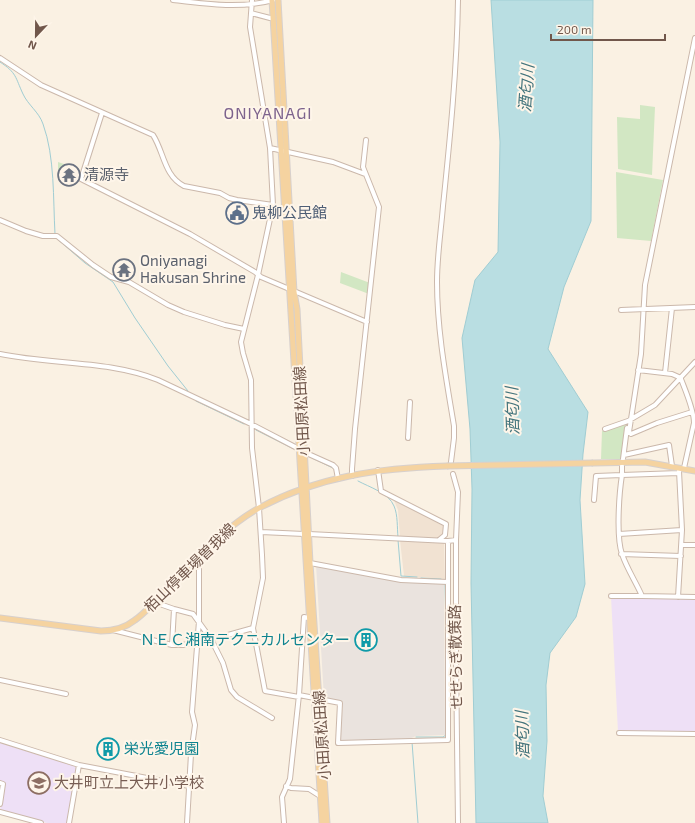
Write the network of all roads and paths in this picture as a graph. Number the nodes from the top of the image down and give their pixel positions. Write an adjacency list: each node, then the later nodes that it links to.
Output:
1 (174, 0): 5 (street)
2 (272, 0): 5 (street); 13 (main road, 小田原松田線)
3 (278, 0): 13 (main road, 小田原松田線)
4 (458, 0): 40 (street)
5 (252, 2): 6 (street)
6 (251, 13): 7 (street); 12 (street)
7 (270, 18)
8 (695, 38): 22 (street)
9 (0, 58): 10 (street)
10 (102, 113): 15 (street); 17 (street)
11 (366, 140): 14 (street)
12 (270, 148): 13 (street); 15 (street)
13 (284, 151): 14 (street); 18 (main road, 小田原松田線); 19 (main road, 小田原松田線)
14 (365, 174): 24 (street)
15 (273, 205): 17 (street)
16 (0, 220): 25 (street)
17 (258, 275): 18 (street); 25 (street)
18 (289, 288): 19 (street); 38 (main road, 小田原松田線)
19 (294, 292): 24 (street); 39 (main road, 小田原松田線)
20 (695, 307): 21 (street)
21 (672, 308): 22 (street); 29 (street)
22 (644, 309): 23 (street); 28 (street)
23 (621, 310)
24 (367, 322): 48 (street)
25 (244, 329): 34 (street)
26 (0, 354): 34 (street)
27 (695, 362): 30 (street)
28 (638, 370): 29 (street); 33 (street)
29 (666, 373): 30 (street)
30 (681, 378): 32 (street); 33 (street)
31 (410, 402): 37 (street)
32 (692, 412): 36 (street); 44 (street)
33 (630, 421): 35 (street); 36 (street)
34 (251, 424): 38 (street); 52 (street)
35 (605, 429)
36 (628, 432): 42 (street)
37 (408, 438)
38 (299, 449): 50 (main road, 小田原松田線)
39 (304, 452): 49 (street); 50 (main road, 小田原松田線)
40 (449, 464): 42 (main road, 栢山停車場曽我線, bridge); 43 (main road, 栢山停車場曽我線)
41 (622, 466): 47 (street)
42 (672, 466): 44 (main road)
43 (378, 470): 48 (main road, 栢山停車場曽我線); 57 (street)
44 (681, 470): 45 (main road); 47 (street); 53 (street)
45 (695, 471)
46 (453, 474): 58 (street, せせらぎ散策路)
47 (622, 474): 51 (street); 56 (street)
48 (352, 476): 49 (main road, 栢山停車場曽我線)
49 (340, 478): 50 (main road, 栢山停車場曽我線)
50 (304, 489): 52 (main road, 栢山停車場曽我線); 55 (main road, 小田原松田線)
51 (594, 500)
52 (259, 508): 54 (street); 63 (main road, 栢山停車場曽我線)
53 (682, 530): 56 (street); 60 (street)
54 (261, 532): 55 (street); 76 (street)
55 (307, 534): 57 (street); 65 (main road, 小田原松田線); 74 (main road, 小田原松田線)
56 (619, 534): 62 (street)
57 (439, 540): 59 (street)
58 (456, 540): 59 (street); 102 (street, せせらぎ散策路)
59 (448, 541): 66 (street)
60 (682, 545): 61 (street); 64 (street)
61 (695, 545)
62 (621, 554): 64 (street); 68 (street)
63 (199, 555): 71 (main road, 栢山停車場曽我線); 75 (street)
64 (681, 556): 69 (street)
65 (310, 563): 66 (street); 84 (main road, 小田原松田線)
66 (448, 582): 84 (street)
67 (611, 596): 68 (street)
68 (642, 596): 69 (street)
69 (678, 596): 70 (street)
70 (695, 597)
71 (154, 602): 72 (street); 77 (main road, 栢山停車場曽我線)
72 (174, 609): 75 (street); 80 (street)
73 (0, 618): 77 (main road, 栢山停車場曽我線)
74 (309, 618): 83 (street); 84 (main road, 小田原松田線)
75 (199, 621): 78 (street); 79 (street)
76 (253, 628): 78 (street); 83 (street)
77 (113, 630): 80 (street)
78 (211, 639): 79 (street); 85 (street)
79 (197, 642): 80 (street); 91 (street)
80 (172, 645)
81 (0, 680): 82 (street)
82 (66, 694)
83 (299, 696): 84 (street); 92 (street)
84 (317, 699): 93 (main road, 小田原松田線); 101 (main road, 小田原松田線)
85 (272, 718)
86 (619, 733): 87 (street)
87 (695, 734)
88 (0, 740): 89 (street)
89 (79, 765): 91 (street); 97 (street)
90 (0, 783): 94 (street)
91 (189, 786): 98 (street)
92 (286, 786): 93 (street); 99 (street)
93 (320, 796): 100 (main road, 小田原松田線)
94 (0, 804)
95 (0, 812): 96 (street)
96 (41, 823)
97 (69, 823)
98 (187, 823)
99 (284, 823)
100 (322, 823)
101 (327, 823)
102 (458, 823)

